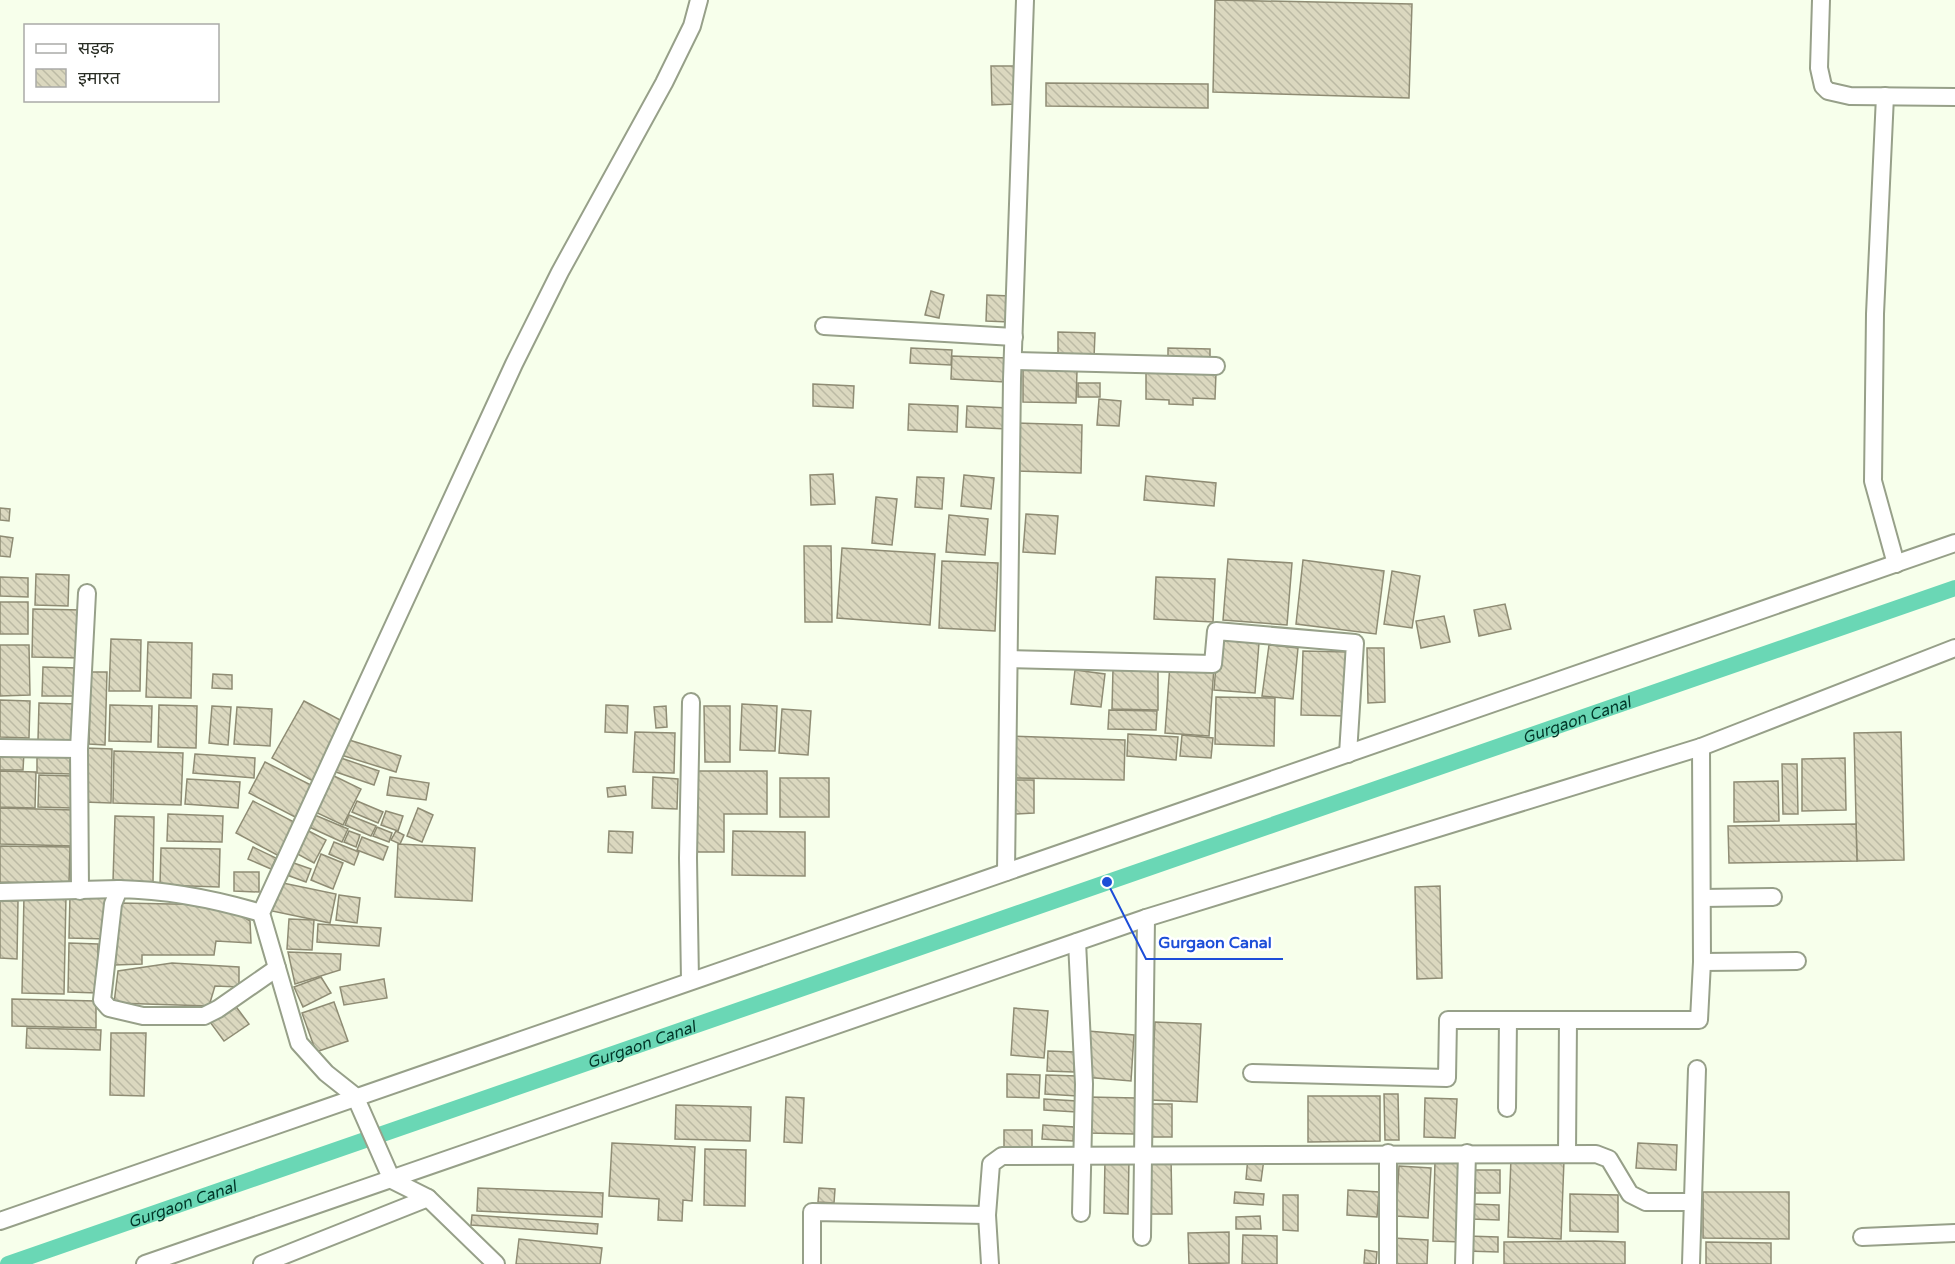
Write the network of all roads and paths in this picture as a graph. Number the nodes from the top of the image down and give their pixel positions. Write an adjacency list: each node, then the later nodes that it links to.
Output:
1 (699, 0): 26 (street)
2 (1025, 0): 7 (street)
3 (1821, 0): 4 (street)
4 (1885, 96): 5 (street); 11 (street)
5 (1955, 98)
6 (824, 326): 7 (street)
7 (1014, 337): 8 (street)
8 (1013, 361): 9 (street); 14 (street)
9 (1216, 366)
10 (1955, 543): 11 (street)
11 (1896, 564): 19 (street)
12 (87, 593): 18 (street)
13 (1955, 648): 16 (street)
14 (1009, 659): 19 (street); 20 (street)
15 (691, 702): 32 (street)
16 (1701, 747): 25 (street); 27 (street)
17 (0, 748): 18 (street)
18 (79, 749): 22 (street)
19 (1348, 754): 20 (street)
20 (1006, 873): 32 (street)
21 (119, 889): 22 (street); 26 (street); 31 (street)
22 (80, 891): 23 (street)
23 (0, 892)
24 (1773, 897): 25 (street)
25 (1702, 898): 30 (street)
26 (261, 914): 31 (street)
27 (1146, 918): 28 (street); 43 (street)
28 (1077, 942): 42 (street); 44 (street)
29 (1797, 961): 30 (street)
30 (1702, 962): 34 (street)
31 (277, 968): 37 (street)
32 (690, 981): 37 (street)
33 (1508, 1020): 34 (street); 36 (street); 38 (street)
34 (1568, 1020): 41 (street)
35 (1697, 1069): 46 (street)
36 (1252, 1073)
37 (356, 1096): 44 (street); 49 (street)
38 (1507, 1108)
39 (1388, 1153): 40 (street); 43 (street); 58 (street)
40 (1467, 1153): 41 (street); 59 (street)
41 (1567, 1154): 46 (street)
42 (1083, 1155): 43 (street); 47 (street); 48 (street)
43 (1142, 1156): 51 (street)
44 (392, 1180): 45 (street); 53 (street)
45 (428, 1198): 54 (street); 55 (street)
46 (1692, 1202): 60 (street)
47 (1081, 1213)
48 (987, 1215): 56 (street); 57 (street)
49 (0, 1221)
50 (1955, 1233): 52 (street)
51 (1142, 1237)
52 (1863, 1237)
53 (145, 1264)
54 (262, 1264)
55 (496, 1264)
56 (812, 1264)
57 (990, 1264)
58 (1388, 1264)
59 (1464, 1264)
60 (1691, 1264)

